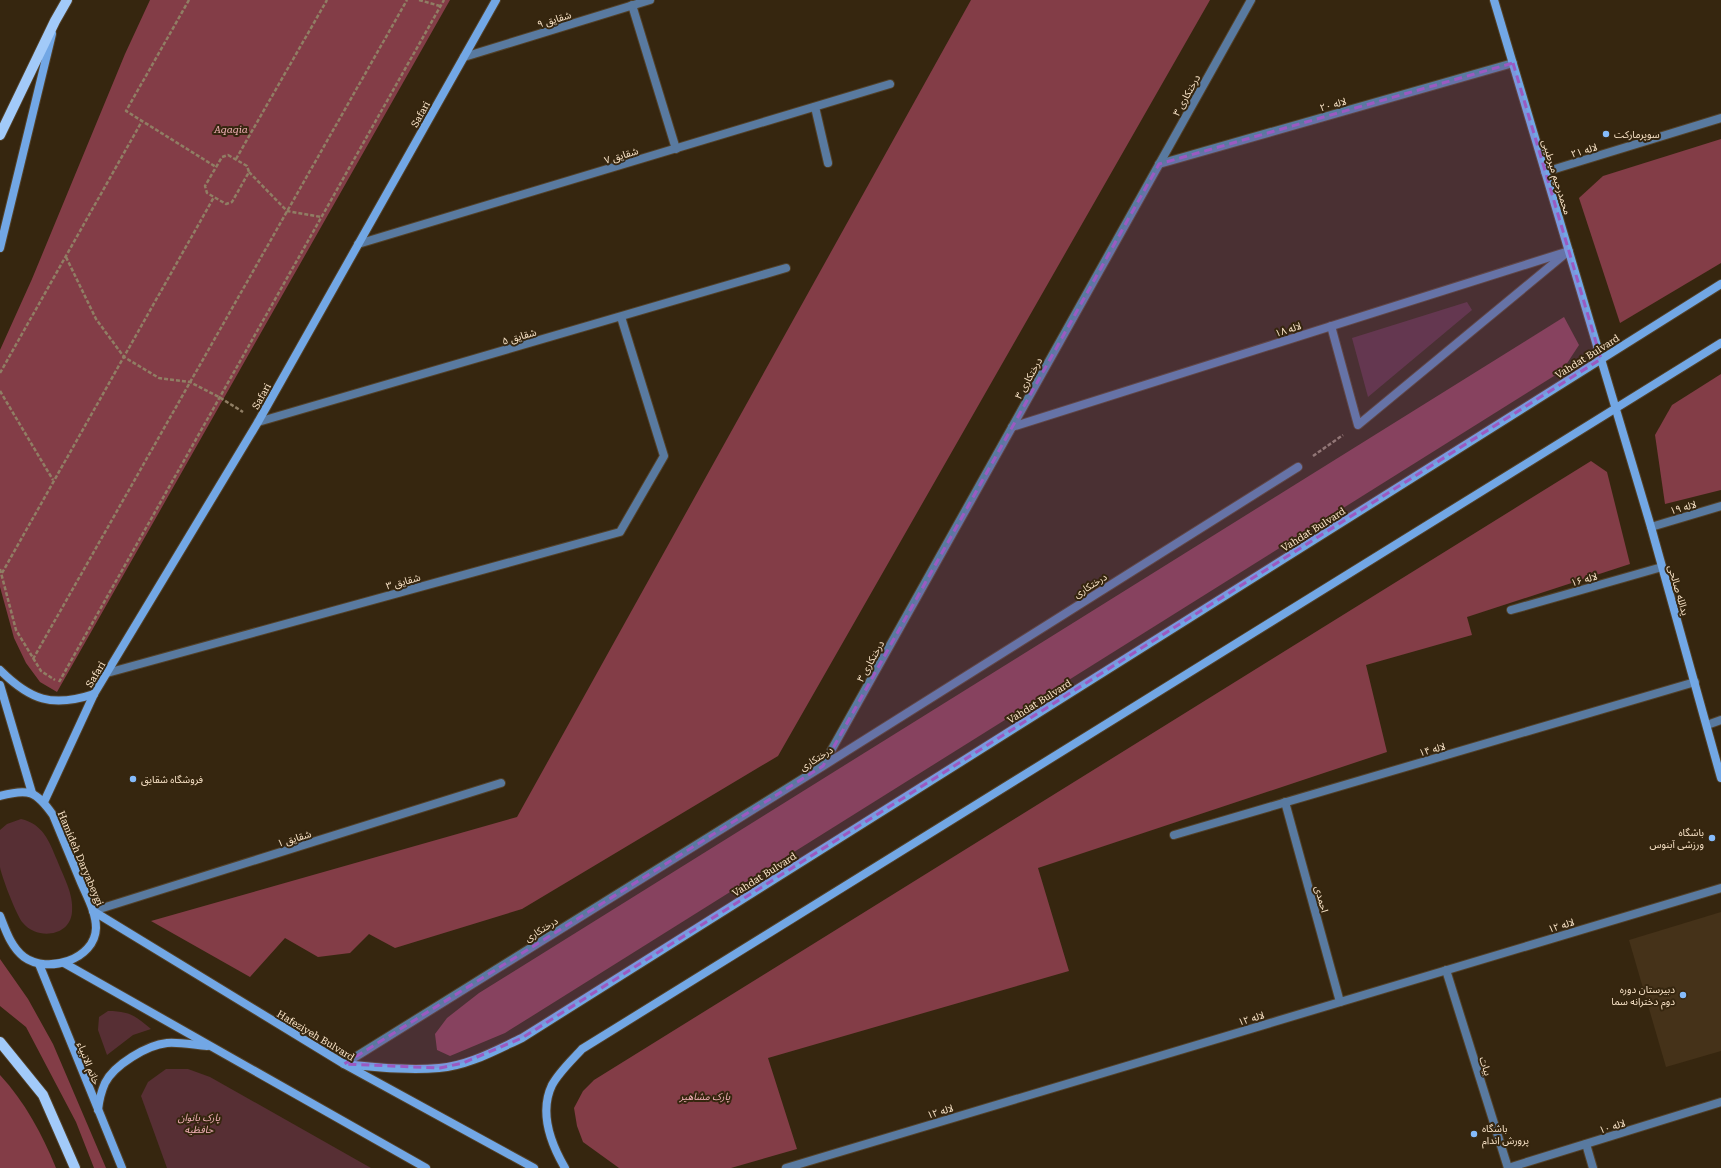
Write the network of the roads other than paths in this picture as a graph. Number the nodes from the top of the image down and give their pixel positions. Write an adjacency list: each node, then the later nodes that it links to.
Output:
1 (67, 0): 7 (main road)
2 (496, 0): 8 (street, Safari)
3 (650, 0): 6 (street, شقایق ۹)
4 (1494, 0): 9 (street, محمدرحیم میرطیبی)
5 (1252, 1): 16 (street, درختکاری ۳)
6 (632, 5): 8 (street, شقایق ۹); 14 (street)
7 (55, 21): 13 (main road); 19 (street)
8 (464, 57): 18 (street, Safari)
9 (1513, 63): 16 (street, لاله ۲۰); 17 (street, محمدرحیم میرطیبی)
10 (890, 84): 11 (street, شقایق ۷)
11 (815, 107): 14 (street, شقایق ۷); 15 (street)
12 (1721, 118): 17 (street, لاله ۲۱)
13 (0, 135)
14 (676, 149): 18 (street, شقایق ۷)
15 (828, 163)
16 (1159, 164): 29 (street, درختکاری ۳)
17 (1545, 172): 20 (street, محمدرحیم میرطیبی)
18 (358, 244): 28 (street, Safari)
19 (0, 248)
20 (1569, 251): 24 (street, لاله ۱۸); 24 (street); 26 (street, محمدرحیم میرطیبی)
21 (786, 268): 23 (street, شقایق ۵)
22 (1721, 284): 26 (street, Vahdat Bulvard)
23 (621, 317): 28 (street, شقایق ۵); 36 (street, شقایق ۳)
24 (1331, 326): 29 (street, لاله ۱۸)
25 (1721, 343): 27 (street)
26 (1601, 359): 27 (street, محمدرحیم میرطیبی); 59 (street, Vahdat Bulvard)
27 (1615, 408): 32 (street, یدالله صالحی); 67 (street)
28 (258, 422): 36 (street, Safari)
29 (1012, 427): 42 (street, درختکاری ۳)
30 (1298, 467): 42 (street, درختکاری)
31 (1721, 506): 32 (street, لاله ۱۹)
32 (1651, 527): 33 (street, یدالله صالحی)
33 (1662, 568): 34 (street, لاله ۱۶); 37 (street, یدالله صالحی)
34 (1511, 610)
35 (0, 670): 39 (street)
36 (107, 673): 39 (street, Safari)
37 (1695, 682): 41 (street, یدالله صالحی); 48 (street, لاله ۱۴)
38 (0, 685): 45 (street)
39 (94, 694): 47 (street, Safari)
40 (1721, 720): 41 (street)
41 (1707, 725): 43 (street, یدالله صالحی)
42 (823, 766): 59 (street, درختکاری)
43 (1721, 778)
44 (501, 783): 51 (street, شقایق ۱)
45 (32, 792): 46 (street); 47 (street, Hamideh Daryabeygi)
46 (0, 796)
47 (44, 802): 51 (street, Hamideh Daryabeygi)
48 (1285, 802): 49 (street, لاله ۱۴); 56 (street, احمدی)
49 (1174, 835)
50 (1721, 888): 55 (street, لاله ۱۲)
51 (93, 911): 53 (street, Hamideh Daryabeygi); 59 (street, Hafeziyeh Bulvard)
52 (0, 916): 54 (street, Hamideh Daryabeygi)
53 (64, 963): 54 (street, Hamideh Daryabeygi); 58 (street)
54 (39, 964): 61 (street, خاتم الانبیاء)
55 (1446, 970): 56 (street, لاله ۱۲); 69 (street, بیات)
56 (1340, 1002): 68 (street, لاله ۱۲)
57 (0, 1042): 63 (main road)
58 (211, 1047): 61 (street); 65 (street)
59 (344, 1064): 66 (street, Hafeziyeh Bulvard)
60 (1721, 1102): 62 (street, لاله ۱۰)
61 (98, 1111): 64 (street, خاتم الانبیاء)
62 (1586, 1144): 69 (street, لاله ۱۰); 70 (street)
63 (75, 1168)
64 (122, 1168)
65 (426, 1168)
66 (534, 1168)
67 (565, 1168)
68 (786, 1168)
69 (1508, 1168)
70 (1593, 1168)

